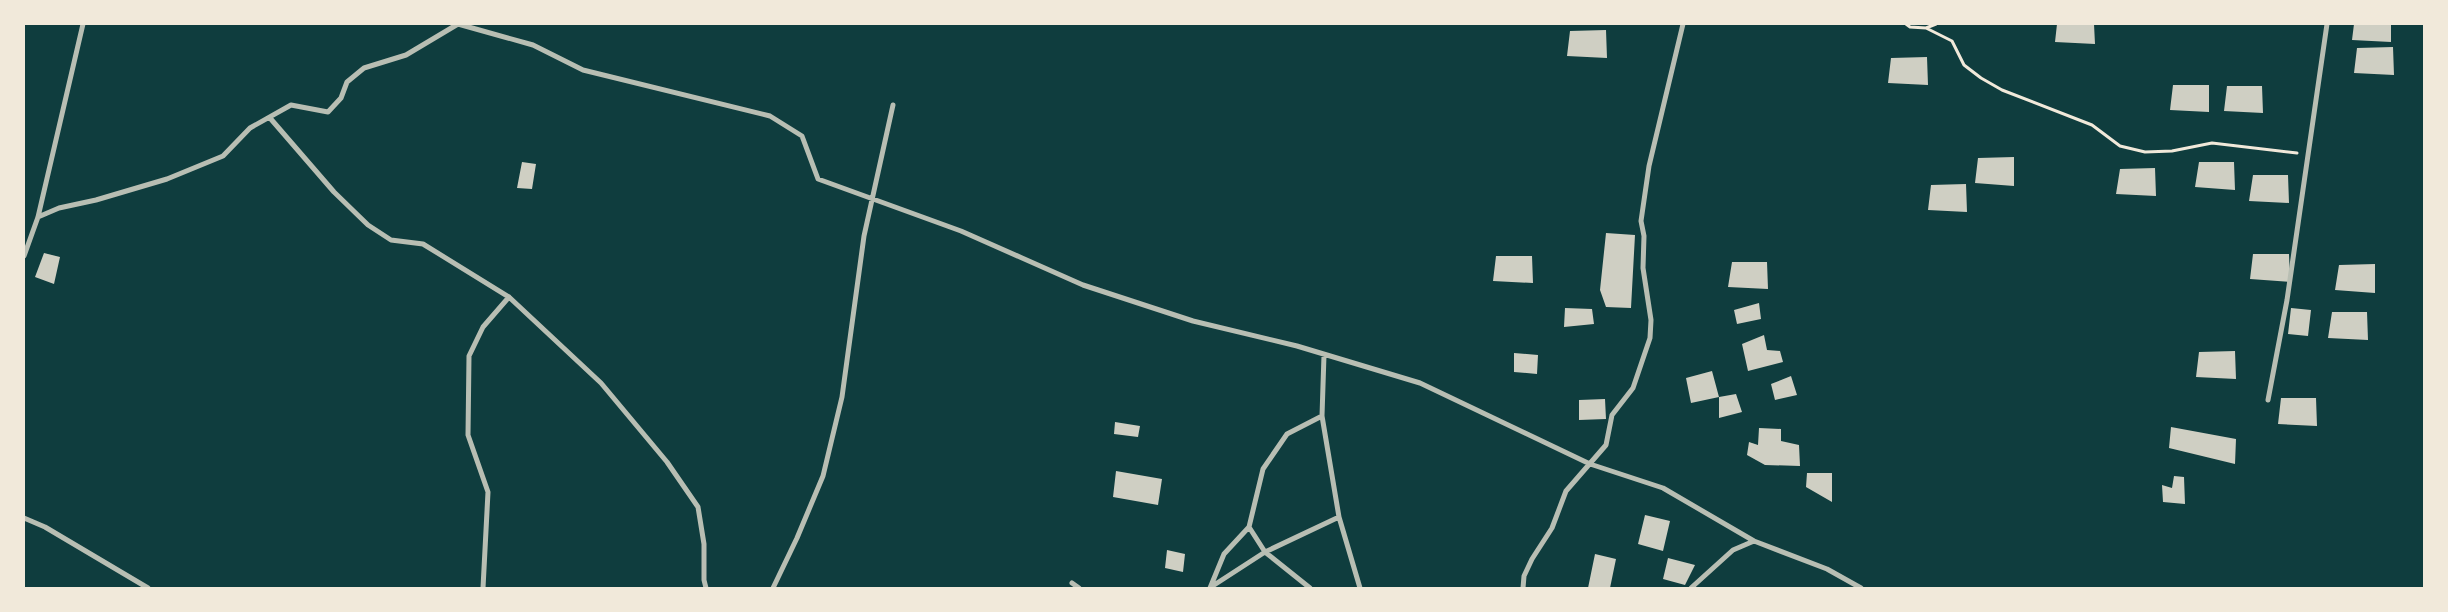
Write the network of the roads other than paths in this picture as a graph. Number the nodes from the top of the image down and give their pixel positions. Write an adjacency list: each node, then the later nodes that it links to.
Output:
1 (83, 24): 7 (street)
2 (1683, 24): 13 (street)
3 (2327, 24): 11 (street)
4 (893, 105): 6 (street)
5 (270, 118): 6 (street); 7 (street); 9 (street)
6 (874, 199): 10 (street); 23 (street)
7 (38, 216): 8 (street)
8 (24, 256)
9 (508, 297): 21 (street); 22 (street)
10 (1324, 355): 12 (street); 13 (street)
11 (2268, 400)
12 (1322, 416): 14 (street); 16 (street)
13 (1590, 464): 17 (street); 28 (street)
14 (1339, 517): 18 (street); 27 (street)
15 (24, 518): 20 (street)
16 (1249, 526): 18 (street); 25 (street)
17 (1754, 541): 29 (street); 30 (street)
18 (1265, 552): 25 (street); 26 (street)
19 (1072, 582): 24 (street)
20 (148, 588)
21 (483, 588)
22 (706, 588)
23 (773, 588)
24 (1079, 588)
25 (1210, 588)
26 (1310, 588)
27 (1360, 588)
28 (1522, 588)
29 (1691, 588)
30 (1861, 588)

